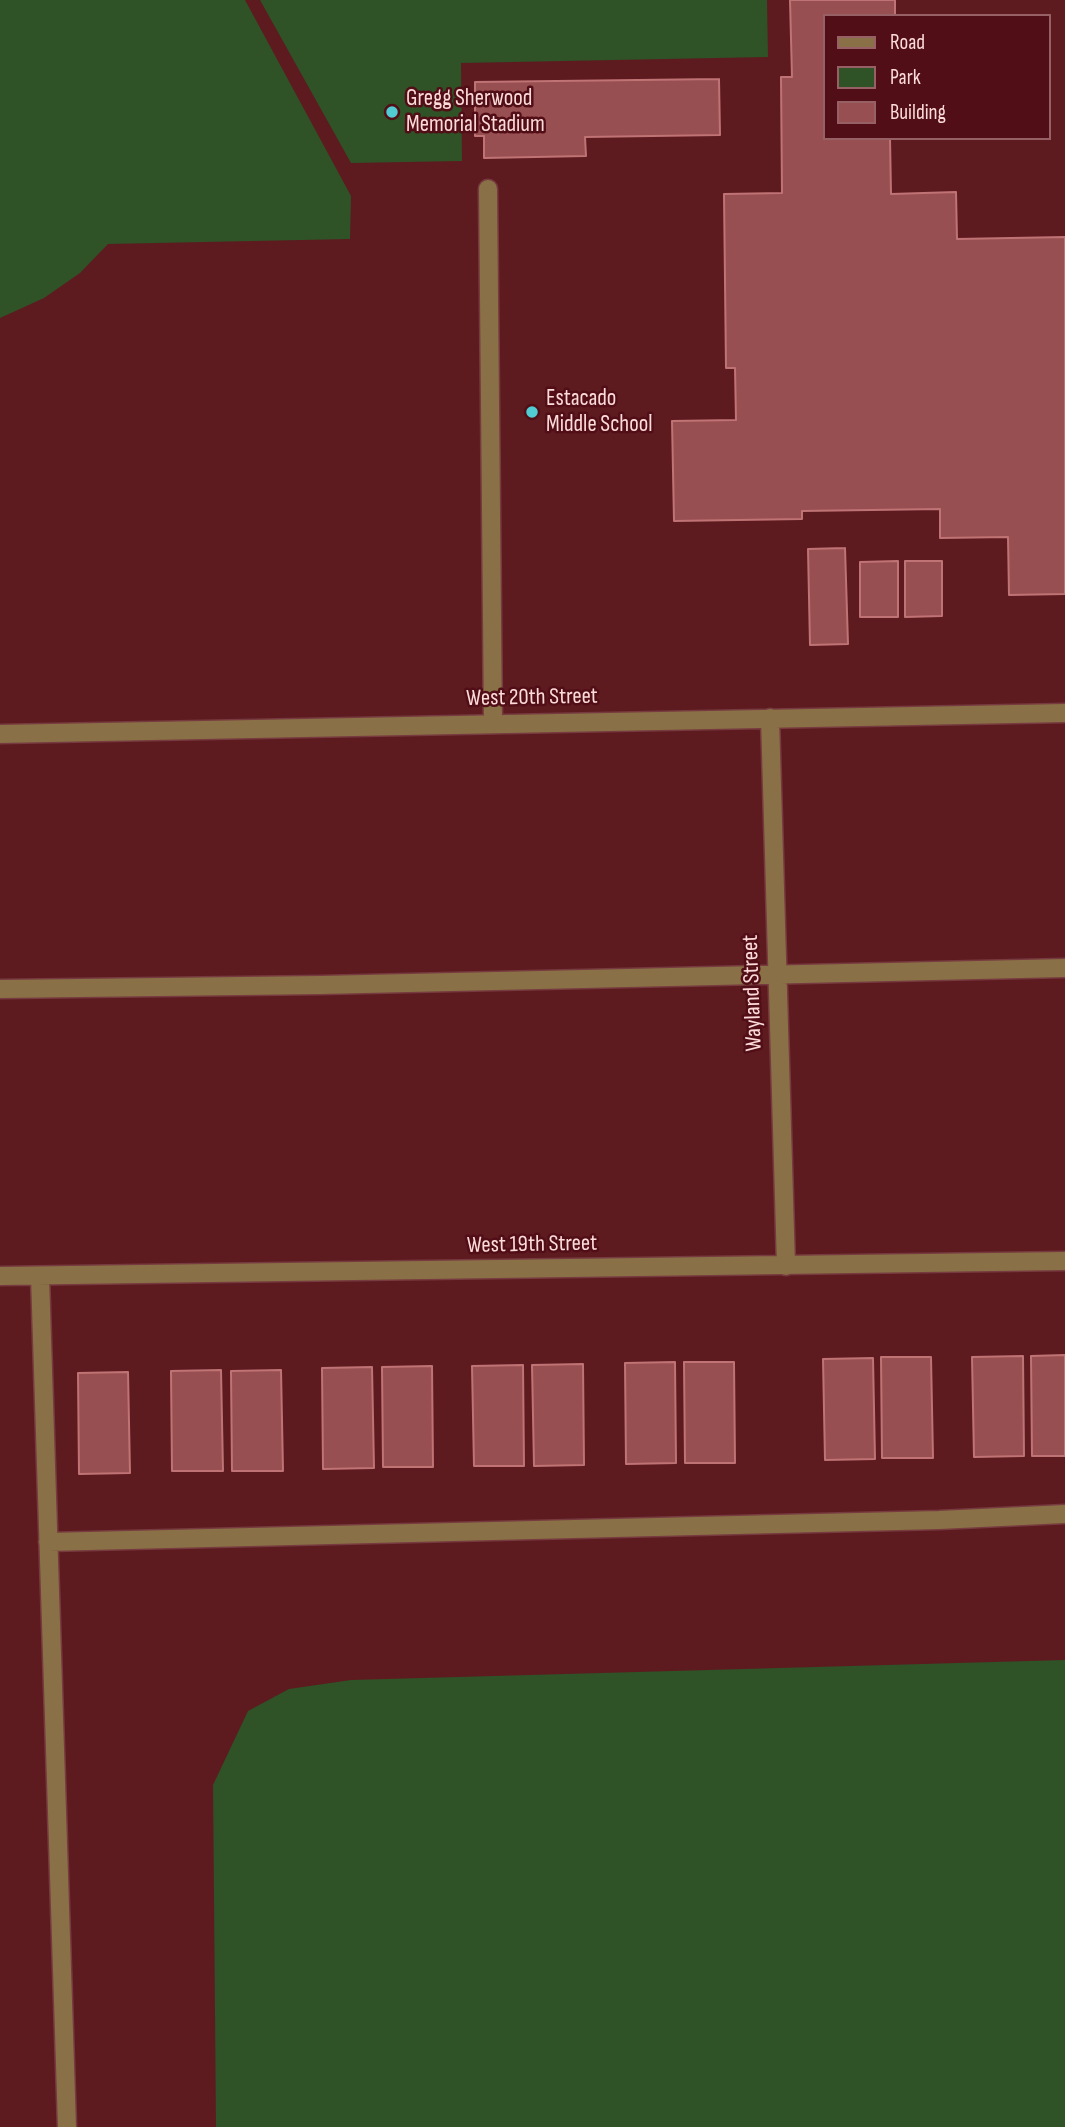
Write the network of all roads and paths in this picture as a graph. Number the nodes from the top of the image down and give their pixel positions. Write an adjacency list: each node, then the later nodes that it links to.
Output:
1 (488, 189): 4 (street)
2 (1065, 713): 3 (street, West 20th Street)
3 (770, 718): 4 (street, West 20th Street); 7 (street, Wayland Street)
4 (493, 724): 5 (street, West 20th Street)
5 (0, 734)
6 (1065, 968): 7 (street)
7 (776, 974): 8 (street); 10 (street, Wayland Street)
8 (0, 989)
9 (1065, 1261): 10 (street, West 19th Street)
10 (786, 1266): 12 (street, West 19th Street)
11 (0, 1276): 12 (street, West 19th Street)
12 (40, 1276): 14 (street)
13 (1065, 1514): 14 (street)
14 (48, 1542): 15 (street)
15 (66, 2127)

